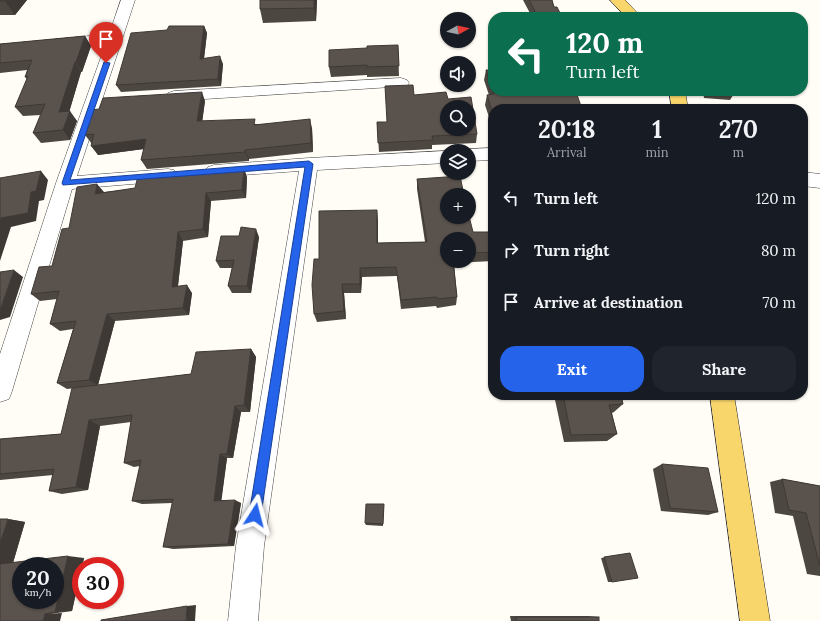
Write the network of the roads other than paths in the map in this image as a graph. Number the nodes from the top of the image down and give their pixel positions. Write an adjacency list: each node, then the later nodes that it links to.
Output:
1 (128, 0): 4 (street)
2 (618, 0): 3 (main road)
3 (629, 12)
4 (115, 38): 5 (street); 14 (street)
5 (0, 49)
6 (401, 83): 7 (street)
7 (156, 98)
8 (488, 154): 9 (street)
9 (476, 155)
10 (440, 156): 11 (street)
11 (309, 164): 14 (street); 17 (street)
12 (808, 180): 13 (street)
13 (820, 181)
14 (66, 183): 15 (street)
15 (0, 390)
16 (723, 400): 18 (main road)
17 (243, 621)
18 (755, 621)

